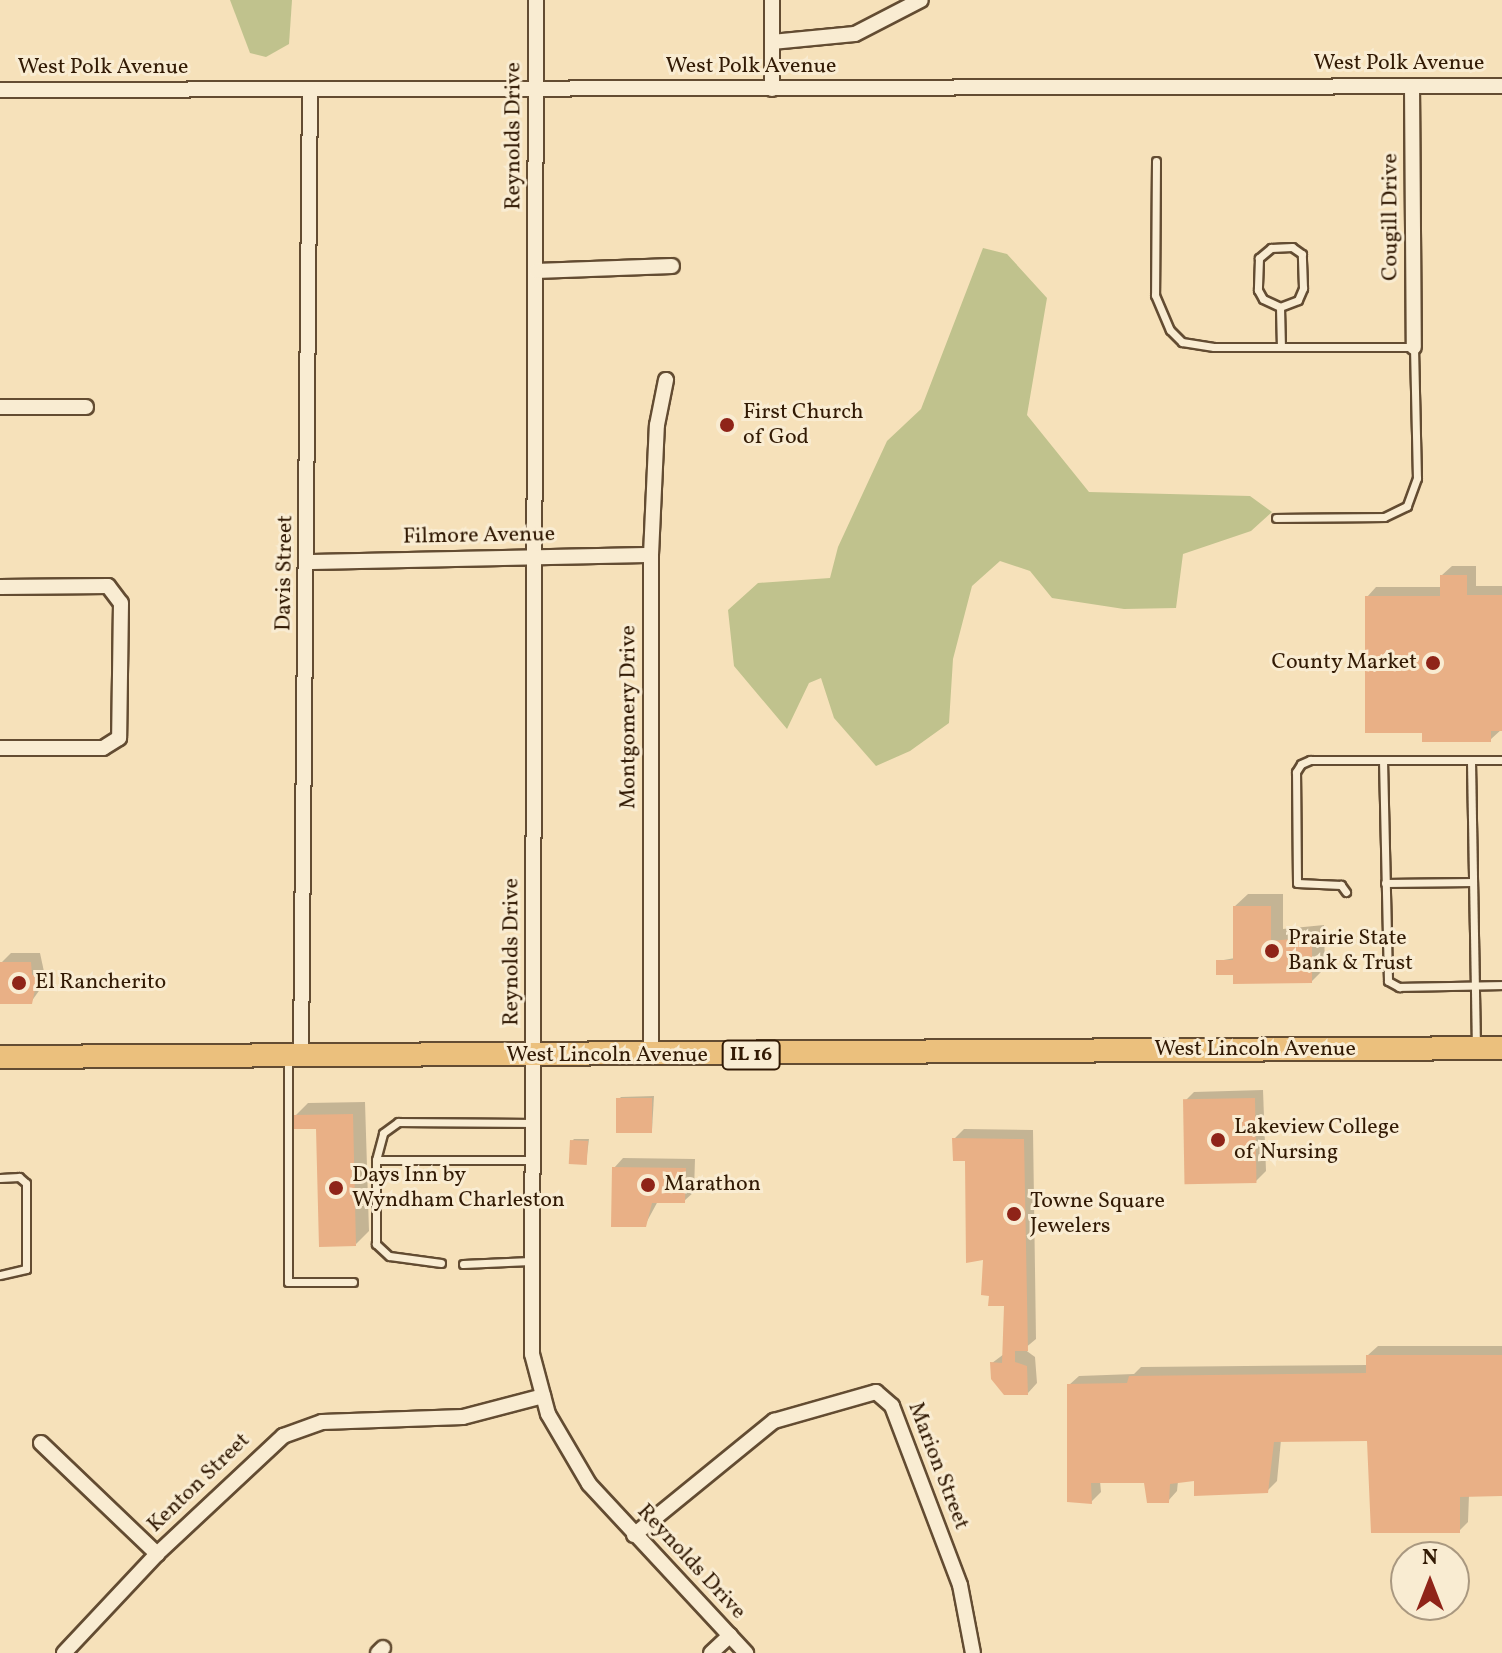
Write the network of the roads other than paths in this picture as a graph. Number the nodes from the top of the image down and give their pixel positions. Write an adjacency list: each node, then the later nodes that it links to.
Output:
1 (536, 0): 7 (street, Reynolds Drive)
2 (772, 0): 4 (street)
3 (921, 0): 4 (street)
4 (772, 42): 8 (street)
5 (1412, 86): 6 (street, West Polk Avenue); 8 (street, West Polk Avenue); 16 (street, Cougill Drive)
6 (1502, 86)
7 (536, 89): 8 (street, West Polk Avenue); 10 (street, West Polk Avenue); 13 (street, Reynolds Drive)
8 (772, 89)
9 (0, 90): 10 (street, West Polk Avenue)
10 (310, 90): 23 (street, Davis Street)
11 (1156, 161): 15 (lane)
12 (672, 266): 13 (street)
13 (536, 271): 22 (street, Reynolds Drive)
14 (1280, 307): 14 (lane); 15 (lane)
15 (1281, 347): 16 (lane)
16 (1414, 347): 20 (lane)
17 (666, 380): 21 (street, Montgomery Drive)
18 (0, 407): 19 (street)
19 (86, 407)
20 (1276, 518)
21 (651, 555): 22 (street, Filmore Avenue); 36 (street, Montgomery Drive)
22 (534, 557): 23 (street, Filmore Avenue); 37 (street, Reynolds Drive)
23 (307, 562): 39 (street, Davis Street)
24 (0, 587): 25 (street)
25 (0, 748)
26 (1383, 760): 28 (lane); 30 (lane); 31 (lane)
27 (1502, 760): 28 (lane)
28 (1471, 762): 29 (lane)
29 (1473, 882): 30 (lane); 33 (lane)
30 (1385, 883): 33 (lane)
31 (1346, 892)
32 (1502, 985): 33 (lane)
33 (1475, 986): 35 (lane)
34 (1502, 1048): 35 (main road, West Lincoln Avenue / IL 16)
35 (1476, 1049): 36 (main road, West Lincoln Avenue / IL 16)
36 (651, 1055): 37 (main road, West Lincoln Avenue / IL 16)
37 (533, 1056): 39 (main road, West Lincoln Avenue / IL 16); 40 (street, Reynolds Drive)
38 (0, 1057): 39 (main road, West Lincoln Avenue / IL 16)
39 (295, 1057): 48 (lane)
40 (532, 1123): 41 (lane); 42 (street, Reynolds Drive)
41 (376, 1160): 42 (lane); 45 (lane)
42 (532, 1160): 44 (street, Reynolds Drive)
43 (0, 1178): 47 (lane)
44 (530, 1261): 46 (lane); 49 (street, Reynolds Drive)
45 (441, 1263)
46 (463, 1264)
47 (0, 1275)
48 (353, 1282)
49 (543, 1396): 51 (street, Reynolds Drive); 52 (street, Kenton Street)
50 (41, 1443): 52 (street)
51 (634, 1535): 53 (street, Reynolds Drive); 57 (street, Marion Street)
52 (157, 1554): 54 (street, Kenton Street)
53 (730, 1635): 55 (street); 56 (street, Reynolds Drive)
54 (64, 1653)
55 (711, 1653)
56 (746, 1653)
57 (973, 1653)

